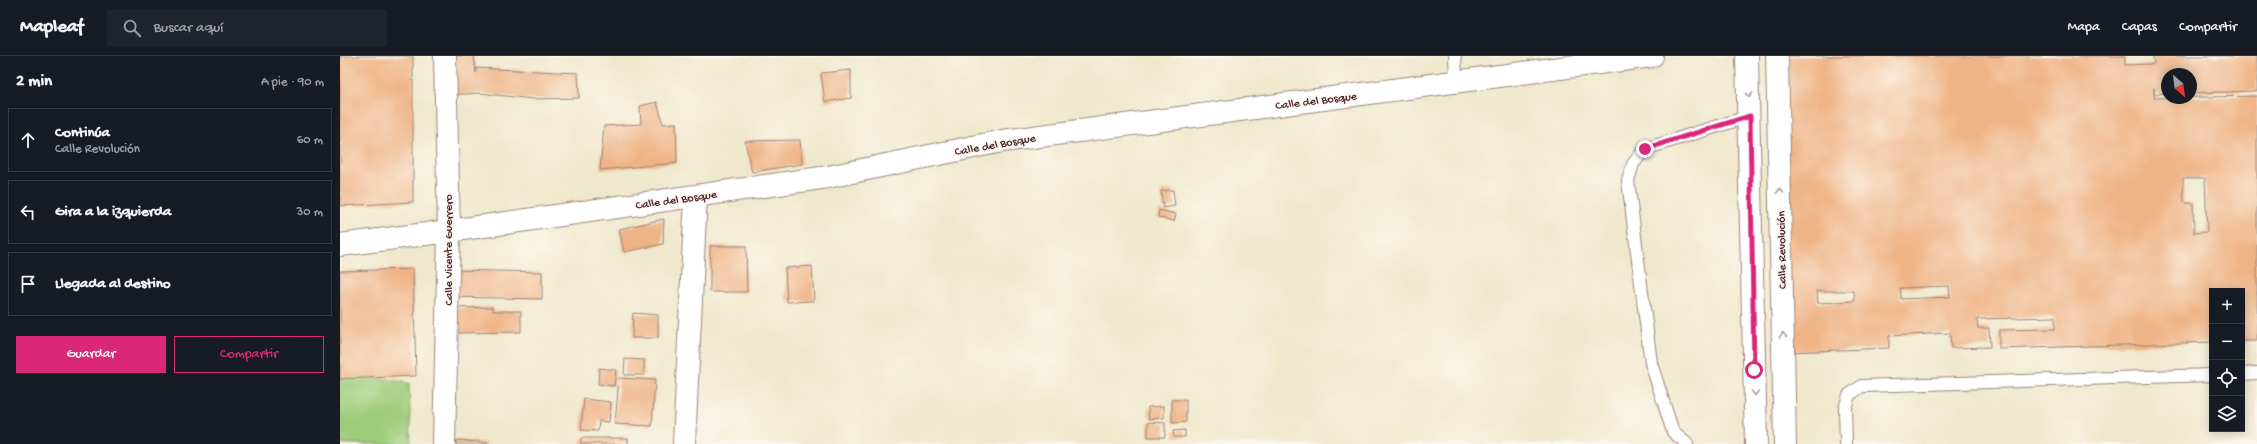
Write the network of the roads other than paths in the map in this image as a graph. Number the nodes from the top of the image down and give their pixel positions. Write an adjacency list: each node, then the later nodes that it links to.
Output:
1 (445, 56): 9 (street, Calle Vicente Guerrero)
2 (1455, 56): 6 (lane)
3 (1652, 56): 6 (street, Calle del Bosque)
4 (1747, 56): 7 (street, one-way to 7)
5 (1777, 56): 11 (street, Calle Revolución, one-way to 5)
6 (1456, 82): 8 (street, Calle del Bosque)
7 (1750, 116): 12 (street); 18 (lane)
8 (696, 196): 9 (street, Calle del Bosque); 17 (street)
9 (449, 231): 10 (street, Calle del Bosque); 16 (street, Calle Vicente Guerrero)
10 (340, 245)
11 (1784, 367): 12 (street); 20 (street, Calle Revolución)
12 (1754, 370): 19 (street, one-way to 19)
13 (2257, 373): 14 (lane)
14 (2245, 374)
15 (2209, 375): 21 (lane)
16 (444, 444)
17 (684, 444)
18 (1687, 444)
19 (1756, 444)
20 (1785, 444)
21 (1846, 444)

